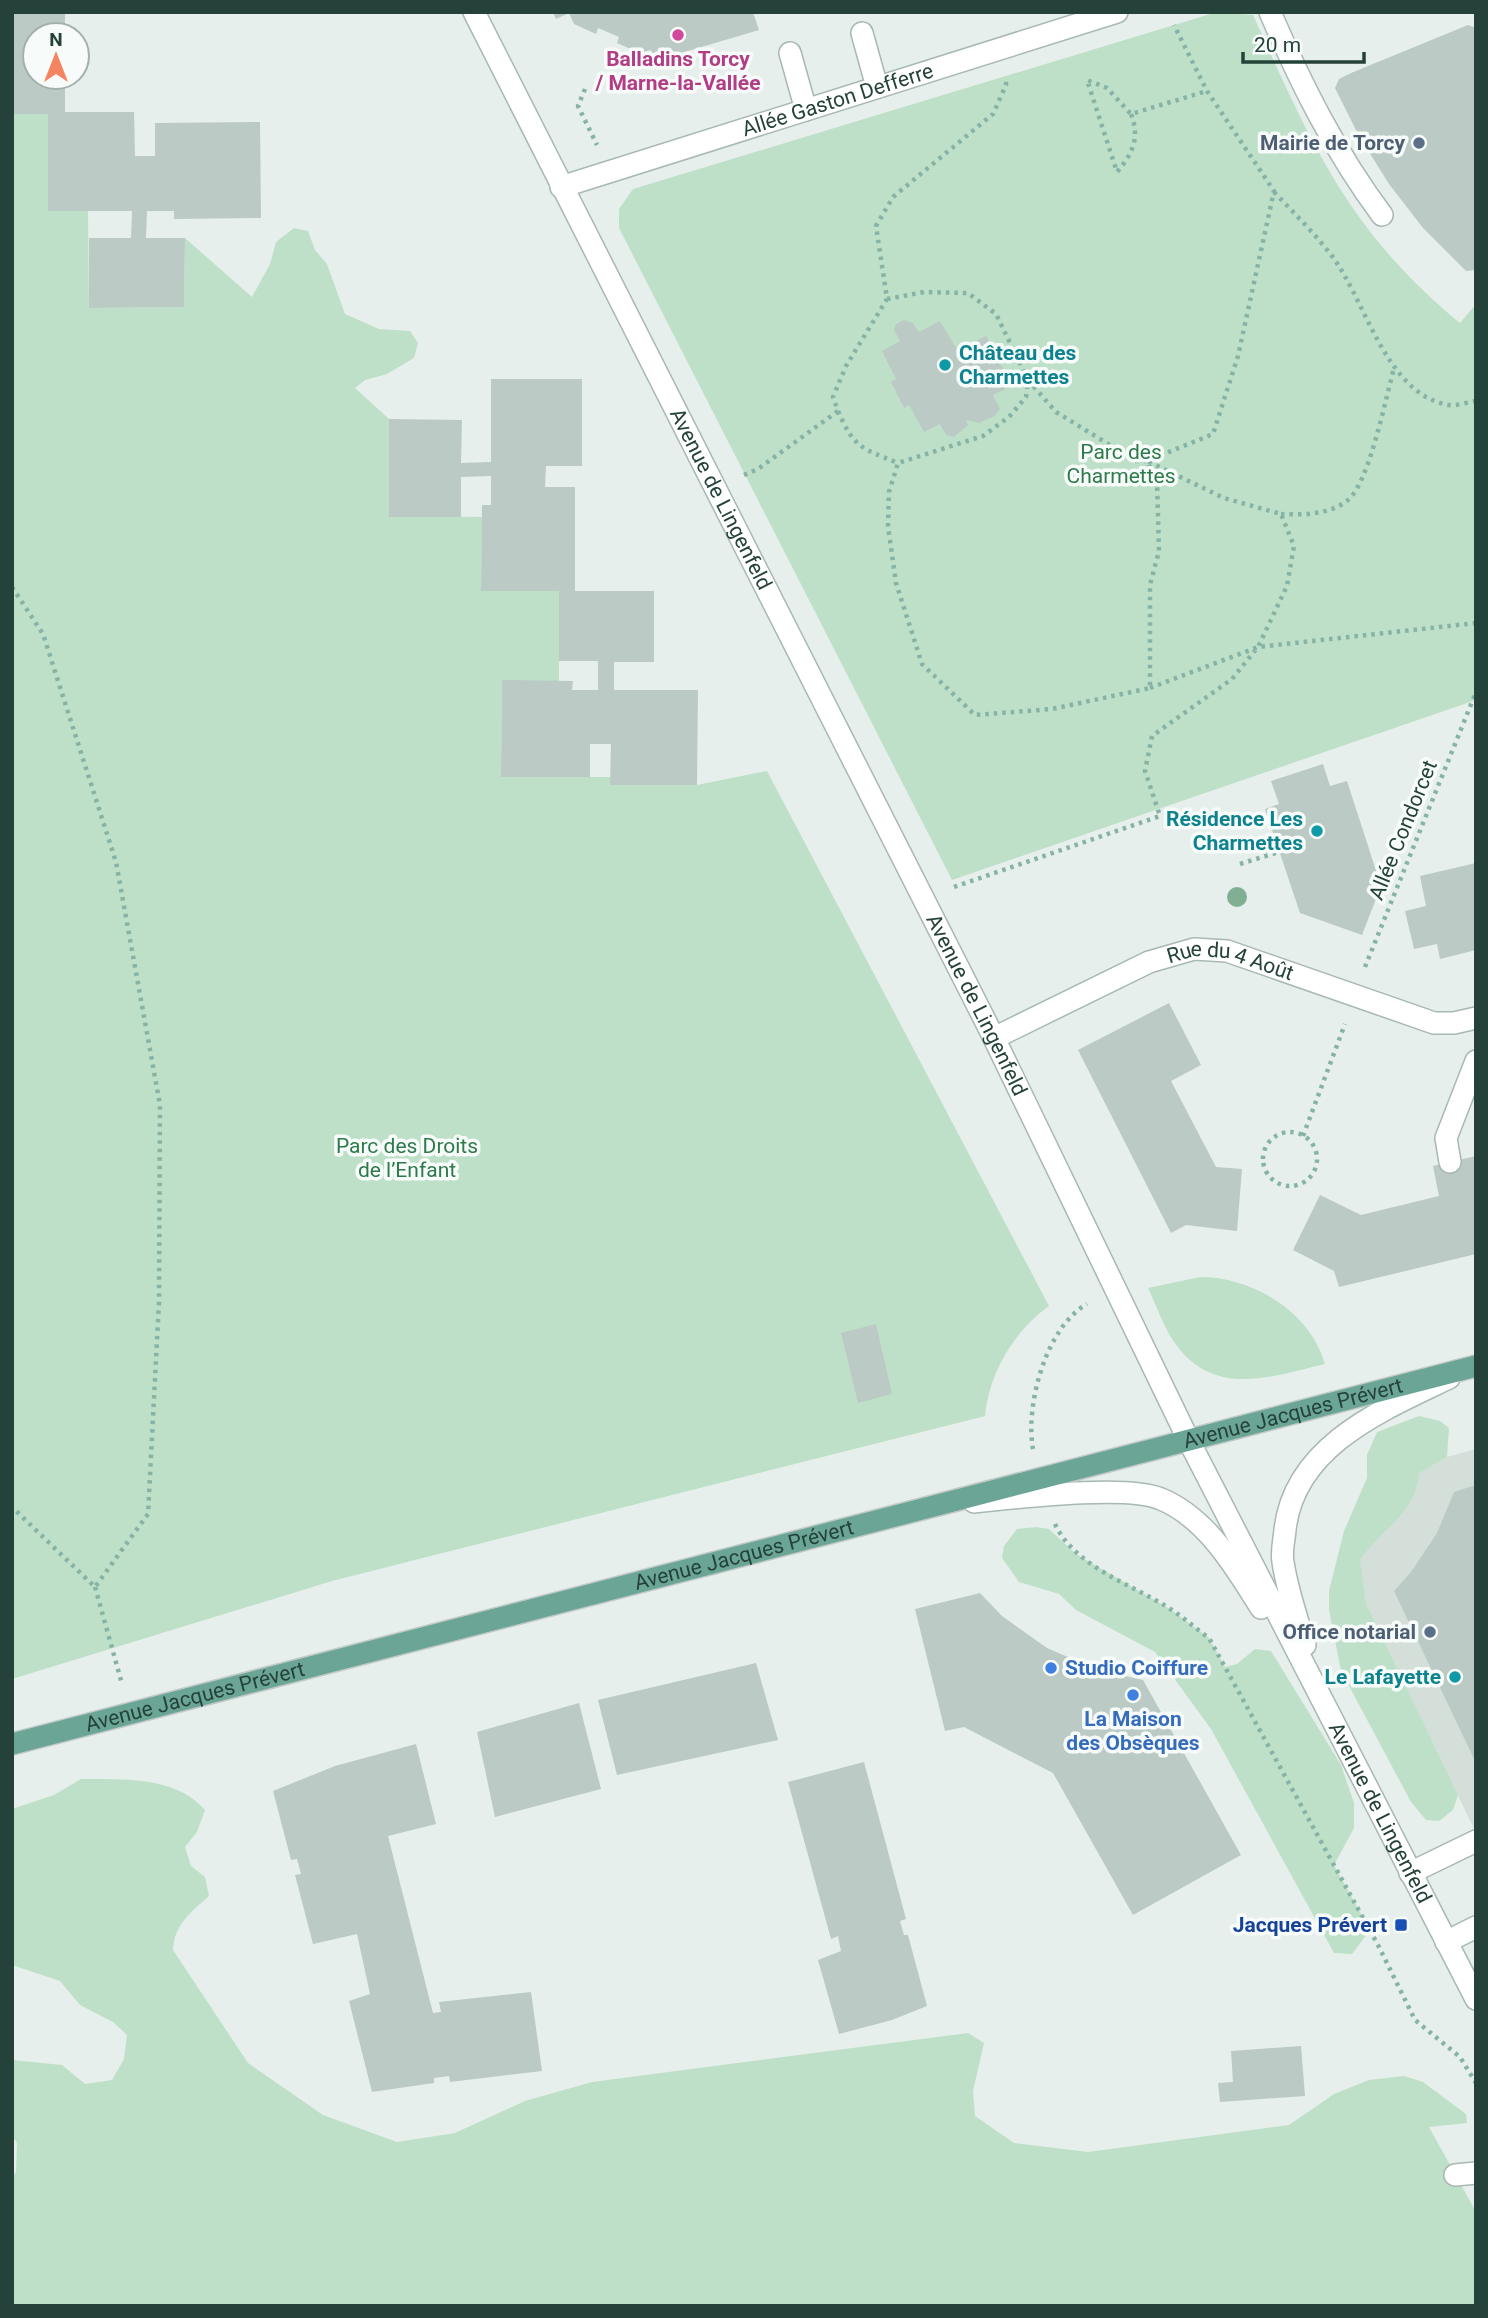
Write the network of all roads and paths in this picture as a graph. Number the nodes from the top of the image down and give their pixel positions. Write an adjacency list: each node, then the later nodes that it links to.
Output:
1 (474, 12): 14 (street, Avenue de Lingenfeld)
2 (1117, 12): 6 (street, Allée Gaston Defferre)
3 (1270, 12): 16 (street)
4 (1174, 26): 10 (path)
5 (862, 33): 8 (street)
6 (1001, 48): 8 (street, Allée Gaston Defferre); 17 (path)
7 (790, 53): 11 (street)
8 (877, 88): 11 (street, Allée Gaston Defferre)
9 (585, 89): 13 (path)
10 (1207, 91): 12 (path); 15 (path)
11 (806, 110): 13 (street, Allée Gaston Defferre)
12 (1131, 114): 12 (path)
13 (610, 172): 14 (street, Allée Gaston Defferre)
14 (561, 187): 37 (street, Avenue de Lingenfeld)
15 (1274, 191): 18 (path); 22 (path)
16 (1382, 215)
17 (887, 299): 19 (path); 21 (path)
18 (1394, 368): 20 (path); 25 (path)
19 (1028, 380): 22 (path); 23 (path)
20 (1476, 401)
21 (838, 411): 23 (path); 24 (path)
22 (1147, 461): 25 (path); 29 (path)
23 (898, 463): 29 (path)
24 (758, 469)
25 (1281, 514): 28 (path)
26 (12, 587): 46 (path)
27 (1476, 623): 28 (path)
28 (1258, 647): 29 (path); 33 (path)
29 (1150, 688)
30 (1476, 692): 34 (path, Allée Condorcet)
31 (1279, 852): 32 (path)
32 (1240, 864)
33 (950, 888)
34 (1364, 970)
35 (1347, 1018): 39 (path)
36 (1476, 1018): 37 (street, Rue du 4 Août)
37 (994, 1038): 43 (street, Avenue de Lingenfeld)
38 (1476, 1061): 40 (street)
39 (1303, 1136): 39 (path)
40 (1450, 1162)
41 (1088, 1304): 44 (path)
42 (1474, 1366): 43 (main road, Avenue Jacques Prévert); 47 (street)
43 (1189, 1441): 44 (main road, Avenue Jacques Prévert); 47 (street, Avenue de Lingenfeld)
44 (1042, 1488): 47 (street); 48 (main road, Avenue Jacques Prévert); 55 (path)
45 (12, 1507): 46 (path)
46 (95, 1587): 48 (path)
47 (1316, 1688): 51 (street, Avenue de Lingenfeld)
48 (130, 1713): 49 (main road, Avenue Jacques Prévert)
49 (12, 1744)
50 (1476, 1841): 51 (street)
51 (1410, 1873): 53 (street, Avenue de Lingenfeld)
52 (1476, 1927): 53 (street)
53 (1446, 1942): 54 (street, Avenue de Lingenfeld)
54 (1476, 1999)
55 (1476, 2082)

